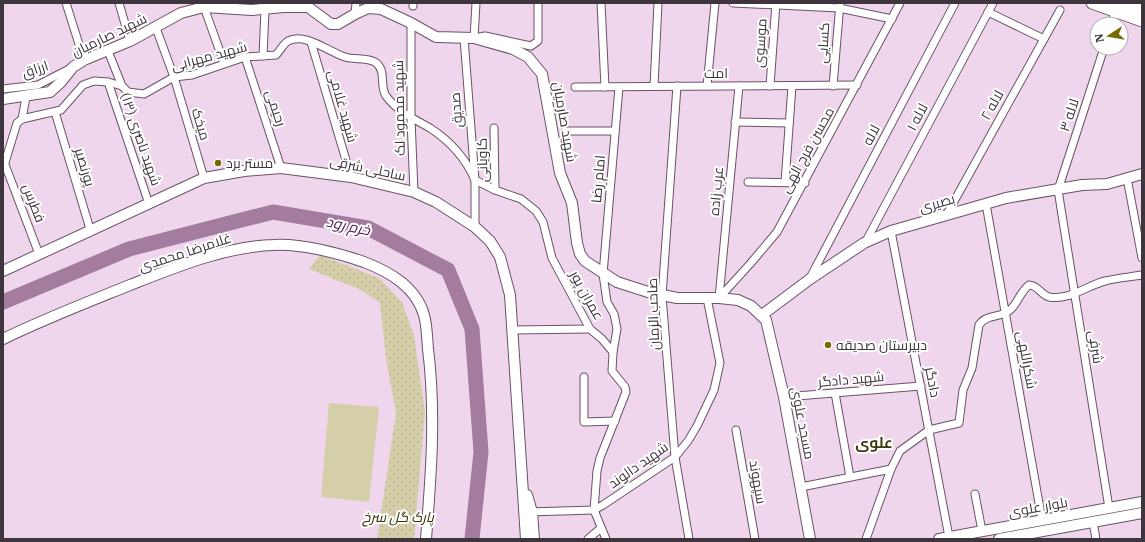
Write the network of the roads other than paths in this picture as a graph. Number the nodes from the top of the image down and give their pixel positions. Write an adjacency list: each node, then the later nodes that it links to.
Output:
1 (66, 3): 39 (street)
2 (118, 3): 33 (street)
3 (356, 3): 25 (street)
4 (476, 3): 31 (street, صدیق)
5 (538, 3): 31 (street)
6 (601, 3): 54 (street)
7 (658, 3): 46 (street)
8 (714, 3): 48 (street)
9 (733, 3): 15 (street)
10 (900, 3): 27 (street, محسن فرج الهی)
11 (954, 3): 92 (street, لاله)
12 (993, 3): 24 (street, لاله ۱)
13 (1092, 3): 21 (main road)
14 (1137, 3): 17 (main road)
15 (776, 4): 19 (street); 50 (street, موسوی)
16 (308, 5): 22 (main road, شهید صارمیان); 25 (main road, شهید صارمیان)
17 (1142, 5)
18 (253, 6): 20 (main road, شهید صارمیان); 22 (main road, شهید صارمیان)
19 (839, 6): 27 (street); 52 (street, کسایی)
20 (204, 7): 30 (main road, شهید صارمیان); 40 (street)
21 (1113, 8): 26 (main road); 28 (main road)
22 (265, 10): 36 (street)
23 (1060, 10): 32 (street, لاله ۲)
24 (988, 12): 32 (street); 86 (street, لاله ۱)
25 (355, 14): 29 (main road, شهید صارمیان)
26 (1142, 14)
27 (892, 19): 44 (street, محسن فرج الهی)
28 (1142, 21)
29 (411, 23): 31 (main road, شهید صارمیان); 61 (street, شهید محمود لک)
30 (156, 28): 33 (main road, شهید صارمیان); 42 (street, میخک)
31 (469, 38): 73 (street, صدیق); 90 (main road, شهید صارمیان)
32 (1044, 38): 82 (street, لاله ۲)
33 (130, 41): 35 (main road, شهید صارمیان)
34 (311, 42): 36 (street, شهید مهرابی); 61 (street, شهید مهرابی); 70 (street, شهید غلامی)
35 (108, 51): 39 (main road, شهید صارمیان); 45 (street)
36 (263, 56): 38 (street, شهید مهرابی)
37 (1101, 56): 78 (street, لاله ۳)
38 (246, 57): 40 (street, شهید مهرابی); 68 (street, رحیمی)
39 (84, 60): 41 (main road, شهید صارمیان)
40 (224, 63): 42 (street, شهید مهرابی)
41 (73, 67): 56 (street, ارزاق); 57 (main road, شهید صارمیان)
42 (174, 78): 45 (street, شهید مهرابی); 71 (street, میخک)
43 (108, 82): 45 (street, شهید مهرابی); 59 (street, شهید مهرابی); 80 (street, شهید ناصری (۱۳))
44 (857, 85): 52 (street, امت); 76 (street, محسن فرج الهی)
45 (122, 86)
46 (654, 86): 47 (street, امت); 55 (street, امت)
47 (677, 86): 48 (street, امت); 94 (street, صاحب الزمان)
48 (707, 86): 49 (street, امت)
49 (739, 86): 50 (street, امت); 62 (street, عرب زاده)
50 (770, 86): 51 (street, امت)
51 (792, 86): 52 (street, امت); 63 (street)
52 (833, 86)
53 (575, 87): 54 (street, امت)
54 (604, 87): 55 (street, امت)
55 (618, 87): 66 (street, امام رضا)
56 (3, 89)
57 (26, 97): 58 (main road, شهید صارمیان); 60 (street)
58 (3, 99)
59 (54, 112): 60 (street, شهید مهرابی); 84 (street, پورنصیر)
60 (22, 119): 67 (street)
61 (411, 119): 73 (street, شهید مهرابی); 79 (street, شهید محمود لک)
62 (735, 122): 63 (street); 96 (street, عرب زاده)
63 (789, 123): 75 (street)
64 (494, 128): 77 (street, کاویانی)
65 (565, 131): 66 (street)
66 (615, 131): 90 (street, امام رضا)
67 (3, 163): 87 (street, فطرس)
68 (281, 168): 70 (main road, ساحلی شرقی); 71 (main road, ساحلی شرقی)
69 (1142, 174): 72 (main road, بصیری)
70 (350, 177): 79 (main road, ساحلی شرقی)
71 (204, 178): 80 (main road, ساحلی شرقی)
72 (1127, 178): 78 (main road, بصیری); 88 (street)
73 (475, 180): 77 (street, عمران پور); 83 (street, صدیق)
74 (748, 182): 75 (street)
75 (785, 182): 76 (street)
76 (805, 183): 96 (street, محسن فرج الهی)
77 (495, 190): 99 (street, عمران پور)
78 (1058, 190): 81 (main road, بصیری); 93 (street, شرفی)
79 (414, 192): 83 (main road, ساحلی شرقی)
80 (149, 204): 84 (main road, ساحلی شرقی)
81 (986, 204): 82 (main road, بصیری); 97 (street, شکراللهی)
82 (947, 214): 85 (main road, بصیری)
83 (475, 227): 100 (main road, ساحلی شرقی)
84 (90, 229): 87 (main road, ساحلی شرقی)
85 (891, 231): 86 (main road, بصیری); 104 (street, دادگر)
86 (864, 243): 92 (main road, بصیری)
87 (39, 254): 89 (main road, ساحلی شرقی)
88 (1142, 258)
89 (3, 271)
90 (604, 274): 94 (main road, شهید صارمیان); 102 (street, امام رضا)
91 (1142, 275): 93 (street)
92 (810, 279): 98 (main road, بصیری)
93 (1075, 294): 97 (street); 116 (street, شرفی)
94 (662, 296): 95 (main road, شهید صارمیان); 110 (street, صاحب الزمان)
95 (707, 298): 96 (main road, شهید صارمیان); 110 (street, شهید دالوند)
96 (719, 298): 98 (main road, شهید صارمیان)
97 (1005, 313): 109 (street); 120 (street, شکراللهی)
98 (762, 315): 106 (main road, مسجد علوی)
99 (590, 329): 100 (street); 102 (street, عمران پور)
100 (513, 330): 118 (main road, ساحلی شرقی)
101 (3, 339): 126 (main road, غلامرضا محمدی)
102 (613, 352): 107 (street)
103 (584, 377): 107 (street)
104 (921, 386): 105 (street, شهید دادگر); 109 (street, دادگر)
105 (836, 393): 106 (street, شهید دادگر); 112 (street)
106 (784, 397): 113 (main road, مسجد علوی)
107 (615, 421): 117 (street)
108 (736, 430): 132 (street, سپهوند)
109 (929, 430): 111 (street); 124 (street, دادگر)
110 (675, 457): 117 (street, شهید دالوند); 131 (street, صاحب الزمان)
111 (891, 469): 112 (street); 134 (street)
112 (850, 477): 113 (street)
113 (801, 487): 133 (main road, مسجد علوی)
114 (975, 494): 123 (street)
115 (1142, 502): 116 (main road, بلوار علوی)
116 (1109, 508): 120 (main road, بلوار علوی)
117 (594, 510): 118 (street); 122 (street)
118 (528, 512): 127 (main road); 128 (main road)
119 (1142, 513): 121 (main road, بلوار علوی)
120 (1042, 520): 123 (main road, بلوار علوی)
121 (1093, 522): 125 (main road, بلوار علوی); 136 (street)
122 (601, 528): 129 (street); 130 (street)
123 (982, 531): 124 (main road, بلوار علوی)
124 (944, 538)
125 (1013, 538): 135 (main road, بلوار علوی)
126 (426, 539)
127 (526, 539)
128 (534, 539)
129 (588, 539)
130 (606, 539)
131 (690, 539)
132 (755, 539)
133 (810, 539)
134 (866, 539)
135 (999, 539)
136 (1096, 539)

